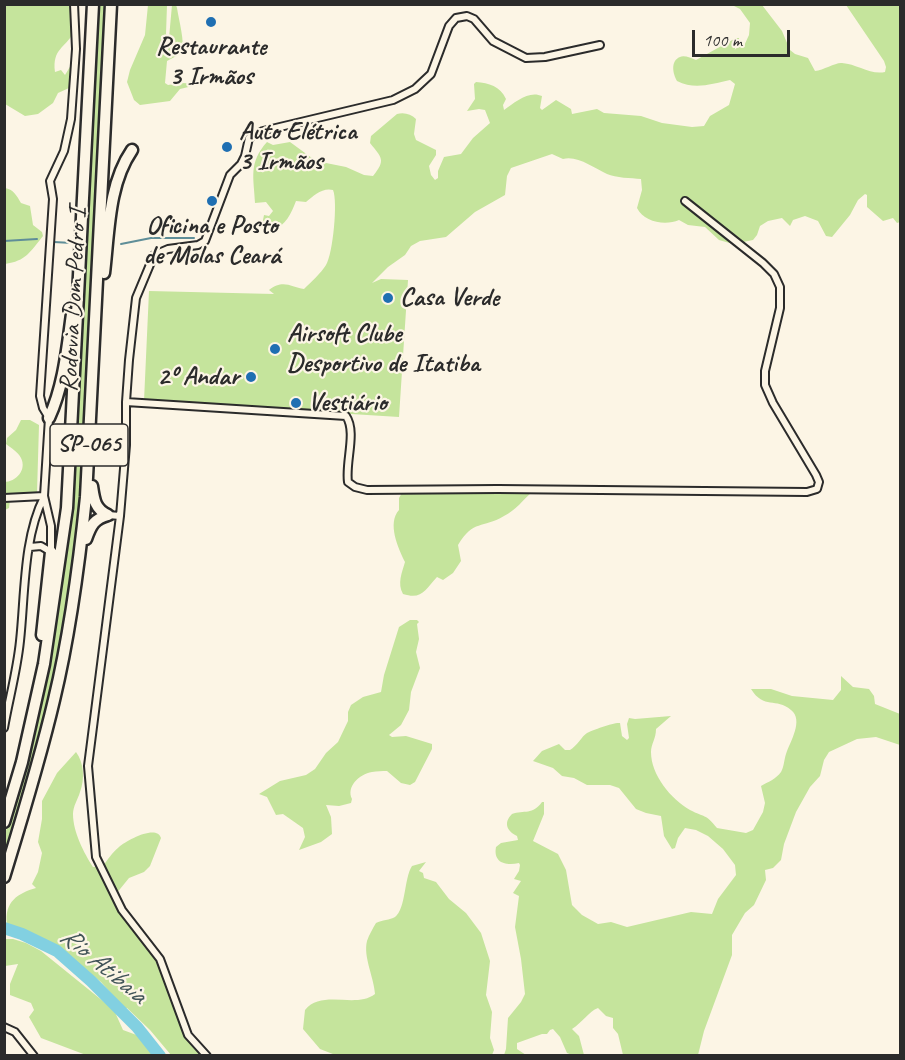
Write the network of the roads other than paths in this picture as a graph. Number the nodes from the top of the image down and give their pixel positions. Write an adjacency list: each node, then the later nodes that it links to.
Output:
1 (74, 4): 10 (street)
2 (93, 4): 7 (highway, Rodovia Dom Pedro I / SP-065)
3 (111, 4): 8 (highway, Rodovia Dom Pedro I / SP-065)
4 (600, 45): 9 (street)
5 (132, 150): 8 (highway)
6 (685, 201): 9 (street)
7 (82, 236): 10 (highway); 19 (highway, Rodovia Dom Pedro I / SP-065)
8 (94, 360): 11 (highway, Rodovia Dom Pedro I / SP-065)
9 (126, 402): 15 (street)
10 (50, 418): 12 (street)
11 (89, 448): 14 (highway); 18 (highway, Rodovia Dom Pedro I / SP-065)
12 (44, 496): 13 (street); 16 (street); 17 (street)
13 (4, 498)
14 (108, 515): 15 (street); 18 (highway)
15 (120, 516): 25 (street)
16 (30, 547): 17 (street); 20 (street)
17 (51, 552): 19 (highway)
18 (79, 558): 22 (highway, Rodovia Dom Pedro I / SP-065)
19 (32, 721): 21 (highway, Rodovia Dom Pedro I / SP-065)
20 (4, 728)
21 (4, 822)
22 (4, 877)
23 (4, 1027): 24 (street)
24 (34, 1056)
25 (207, 1056)

